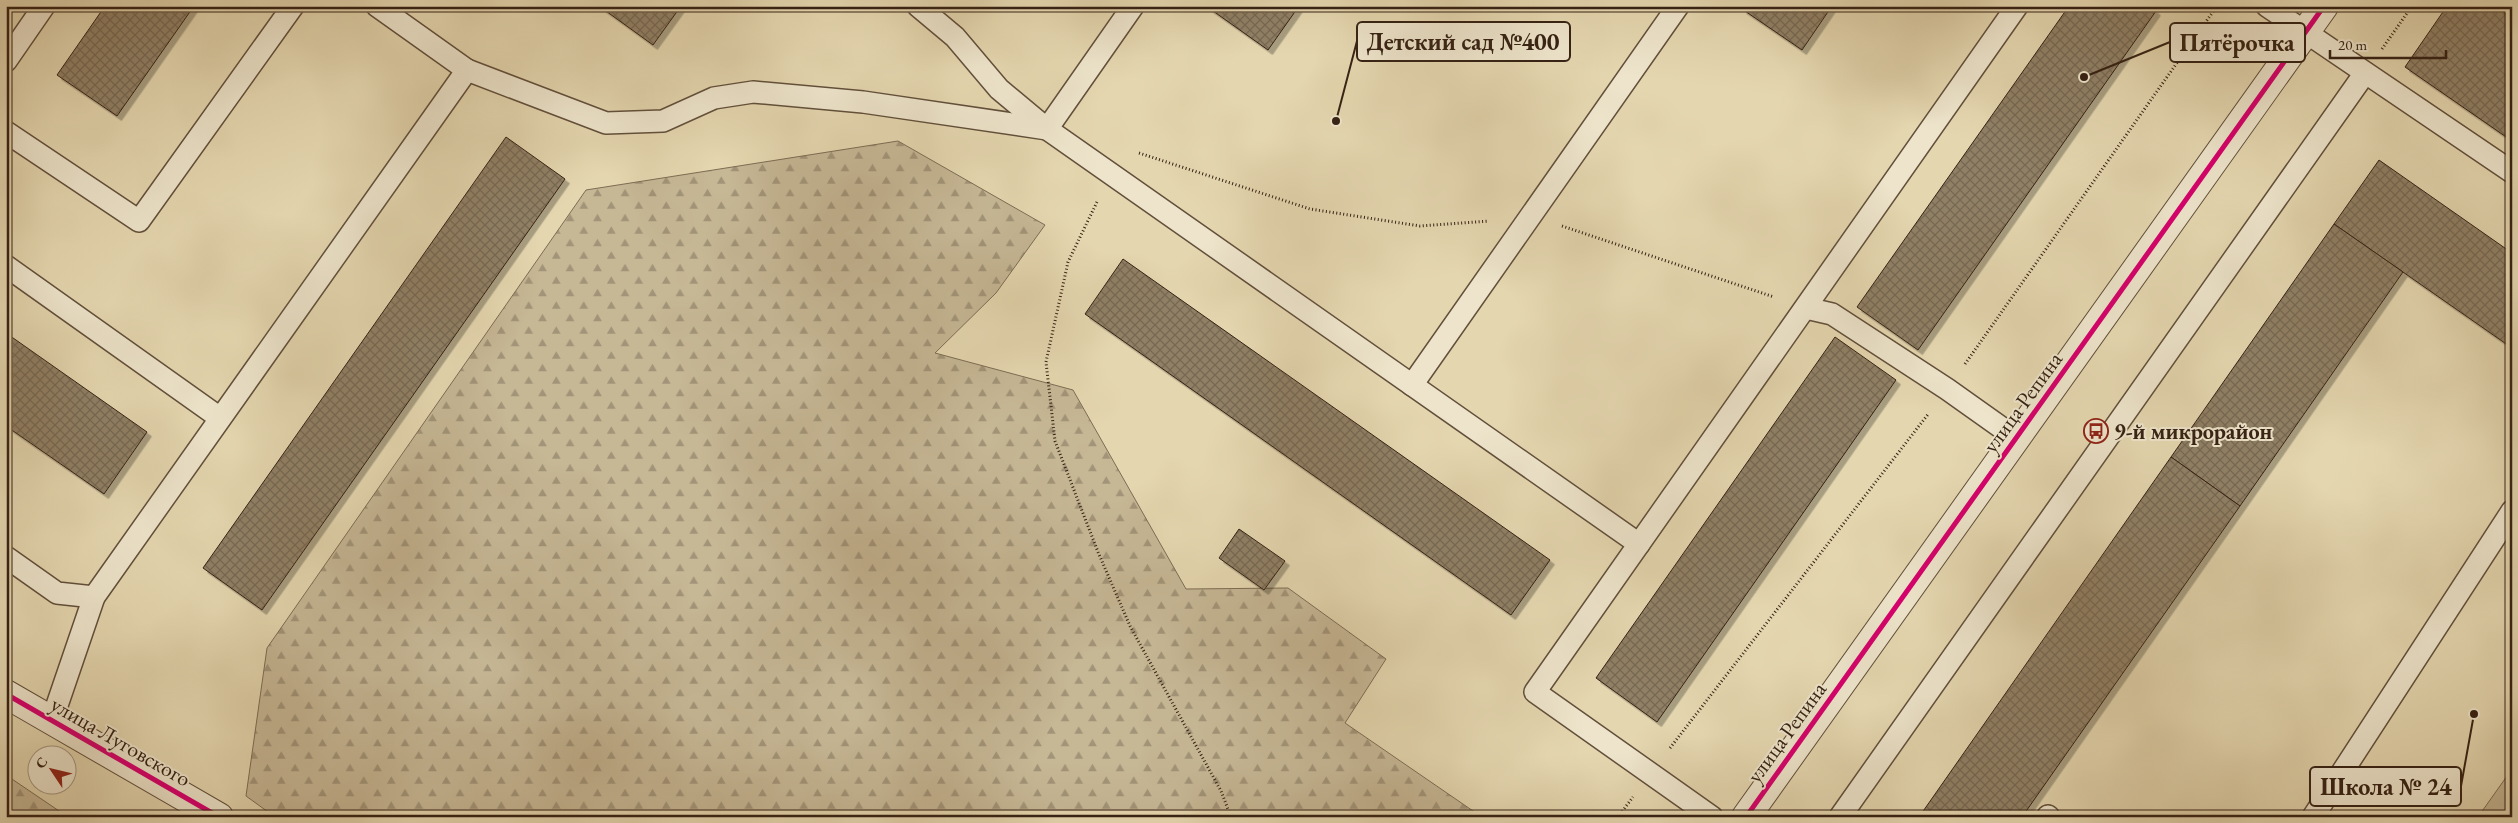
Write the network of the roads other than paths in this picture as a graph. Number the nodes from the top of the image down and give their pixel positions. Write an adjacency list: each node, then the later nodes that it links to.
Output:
1 (44, 6): 11 (lane)
2 (293, 6): 15 (lane)
3 (377, 6): 12 (lane)
4 (918, 6): 14 (lane)
5 (1133, 6): 14 (lane)
6 (1678, 6): 19 (lane)
7 (2017, 6): 18 (lane)
8 (2267, 6): 10 (lane)
9 (2324, 6): 10 (street, улица Репина)
10 (2306, 32): 13 (lane); 21 (street, улица Репина)
11 (6, 61)
12 (467, 70): 14 (lane); 20 (lane)
13 (2365, 73): 16 (lane); 31 (lane)
14 (1047, 129): 19 (lane)
15 (6, 132)
16 (2512, 172)
17 (6, 266): 20 (lane)
18 (1806, 308): 21 (lane); 23 (lane)
19 (1412, 385): 23 (lane)
20 (220, 418): 25 (lane)
21 (2016, 438): 30 (street, улица Репина)
22 (2512, 511): 32 (lane)
23 (1639, 544): 29 (lane)
24 (6, 557): 25 (lane)
25 (94, 597): 27 (lane)
26 (6, 694): 27 (street, улица Луговского)
27 (52, 720): 28 (street, улица Луговского)
28 (219, 817)
29 (1712, 817)
30 (1746, 817)
31 (1840, 817)
32 (2313, 817)

